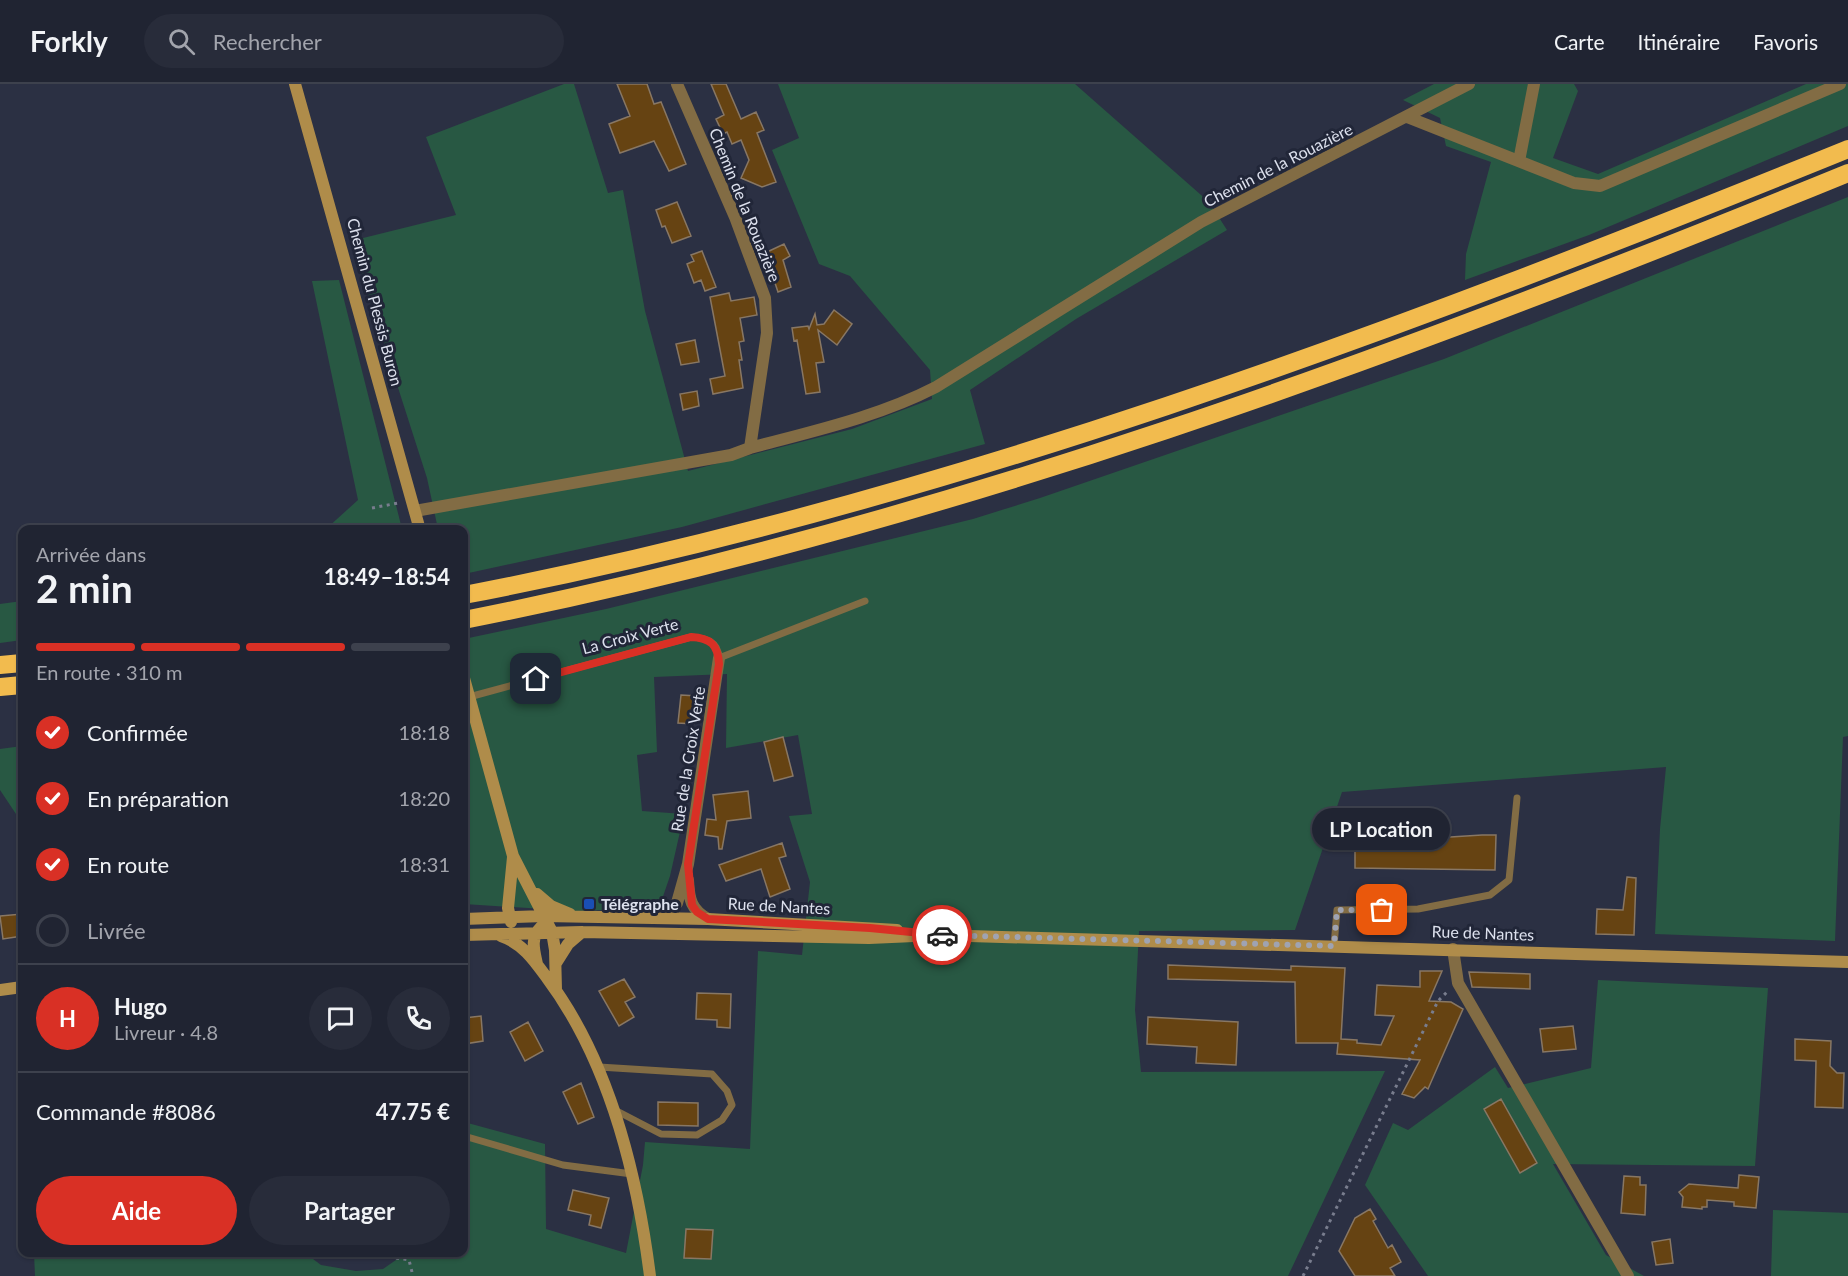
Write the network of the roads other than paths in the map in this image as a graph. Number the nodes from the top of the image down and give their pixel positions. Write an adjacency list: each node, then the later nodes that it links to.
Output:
1 (295, 84): 11 (main road, Chemin du Plessis Buron)
2 (677, 84): 10 (street, Chemin de la Rouazière)
3 (1469, 84): 6 (street, Chemin de la Rouazière)
4 (1534, 84): 8 (street)
5 (1840, 84): 8 (street)
6 (1407, 117): 8 (street); 10 (street, Chemin de la Rouazière)
7 (1848, 149): 13 (highway)
8 (1519, 161)
9 (1848, 173): 15 (highway)
10 (750, 448): 11 (street, Chemin de la Rouazière)
11 (413, 506): 12 (main road, Chemin du Plessis Buron)
12 (419, 525)
13 (468, 594)
14 (865, 601): 16 (lane)
15 (468, 619)
16 (719, 658): 22 (lane, La Croix Verte); 27 (street, Rue de la Croix Verte)
17 (18, 663): 18 (highway)
18 (0, 665)
19 (18, 685): 20 (highway)
20 (0, 687)
21 (468, 693): 22 (main road)
22 (469, 697): 24 (main road)
23 (1517, 798): 45 (lane)
24 (513, 856): 25 (main road); 26 (main road)
25 (510, 882): 28 (main road); 36 (main road)
26 (526, 882): 29 (main road); 30 (main road); 35 (main road)
27 (685, 898): 31 (street, Rue de la Croix Verte); 33 (street); 34 (street)
28 (490, 916): 32 (main road); 36 (main road)
29 (526, 916): 35 (main road); 36 (main road)
30 (582, 917): 31 (main road, Rue de Nantes); 35 (main road, Rue de Nantes)
31 (655, 918): 34 (main road, Rue de Nantes); 35 (main road)
32 (468, 919)
33 (708, 919): 34 (main road, Rue de Nantes); 44 (main road, Rue de Nantes)
34 (682, 921): 41 (main road); 43 (main road)
35 (548, 924): 38 (main road, Rue de Nantes); 40 (main road, Rue de Nantes); 48 (main road)
36 (513, 925): 37 (main road); 39 (main road, Rue de Nantes); 40 (main road, Rue de Nantes); 49 (main road)
37 (468, 928)
38 (582, 932): 41 (main road, Rue de Nantes); 48 (main road)
39 (492, 933): 42 (main road, Rue de Nantes); 49 (main road)
40 (536, 933): 49 (main road)
41 (595, 933): 43 (main road, Rue de Nantes)
42 (468, 934)
43 (707, 934): 44 (main road, Rue de Nantes)
44 (937, 935): 45 (main road, Rue de Nantes)
45 (1334, 946): 46 (main road, Rue de Nantes)
46 (1454, 949): 47 (main road, Rue de Nantes); 58 (street)
47 (1848, 962)
48 (556, 964): 52 (main road)
49 (537, 965): 52 (main road)
50 (18, 988): 51 (main road)
51 (0, 990)
52 (556, 990): 53 (main road)
53 (599, 1067): 54 (main road); 54 (lane)
54 (612, 1108): 56 (main road)
55 (468, 1137): 56 (lane)
56 (632, 1174): 57 (main road)
57 (650, 1276)
58 (1628, 1276)

